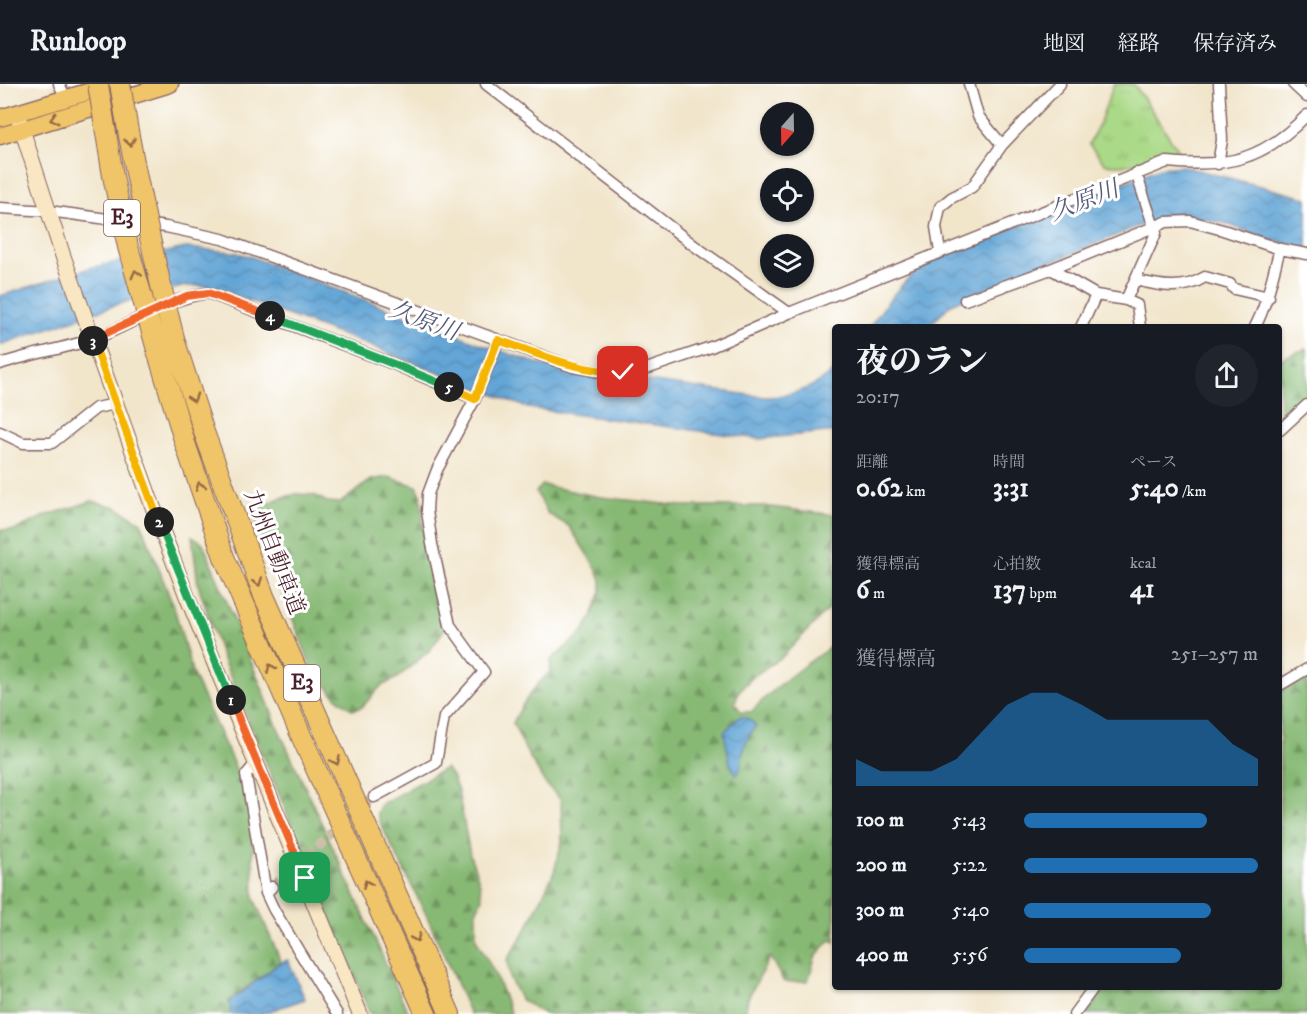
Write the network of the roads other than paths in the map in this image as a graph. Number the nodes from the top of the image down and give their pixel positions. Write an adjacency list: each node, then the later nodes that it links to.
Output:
1 (98, 84): 50 (highway, 九州自動車道 / E3, one-way to 1, bridge)
2 (114, 84): 10 (main road)
3 (120, 84): 51 (highway, 九州自動車道 / E3, one-way to 51, bridge)
4 (170, 84): 14 (main road, one-way to 14)
5 (486, 84): 31 (street)
6 (969, 84): 16 (street)
7 (1060, 84): 16 (street)
8 (1219, 84): 17 (street)
9 (1293, 84): 11 (street)
10 (62, 91): 14 (main road)
11 (1307, 97)
12 (1307, 115): 17 (street)
13 (0, 118): 14 (main road)
14 (19, 121): 15 (main road); 20 (street)
15 (0, 136)
16 (1002, 145): 23 (street)
17 (1218, 164): 18 (street)
18 (1136, 173): 21 (street); 23 (street)
19 (0, 208): 20 (street)
20 (49, 212): 35 (street); 36 (street)
21 (1154, 226): 22 (street); 25 (street); 26 (street)
22 (1280, 249): 24 (street); 28 (street)
23 (940, 252): 31 (street)
24 (1307, 254)
25 (1051, 269): 27 (street); 29 (street)
26 (1135, 280): 28 (street); 30 (street)
27 (1096, 296): 30 (street); 32 (street)
28 (1269, 297): 34 (street)
29 (965, 300)
30 (1126, 300): 33 (street)
31 (789, 313): 36 (street)
32 (1082, 324)
33 (1140, 324)
34 (1256, 324)
35 (93, 339): 37 (street); 38 (street); 39 (street)
36 (496, 345): 38 (street)
37 (0, 364)
38 (475, 399): 46 (street)
39 (116, 404): 42 (street); 45 (street)
40 (1307, 405): 41 (street)
41 (1282, 428)
42 (0, 432)
43 (1307, 669): 44 (street)
44 (1282, 684)
45 (257, 762): 48 (street); 49 (street)
46 (374, 797)
47 (1092, 990): 52 (street)
48 (337, 1014)
49 (360, 1014)
50 (426, 1014)
51 (450, 1014)
52 (1074, 1014)

